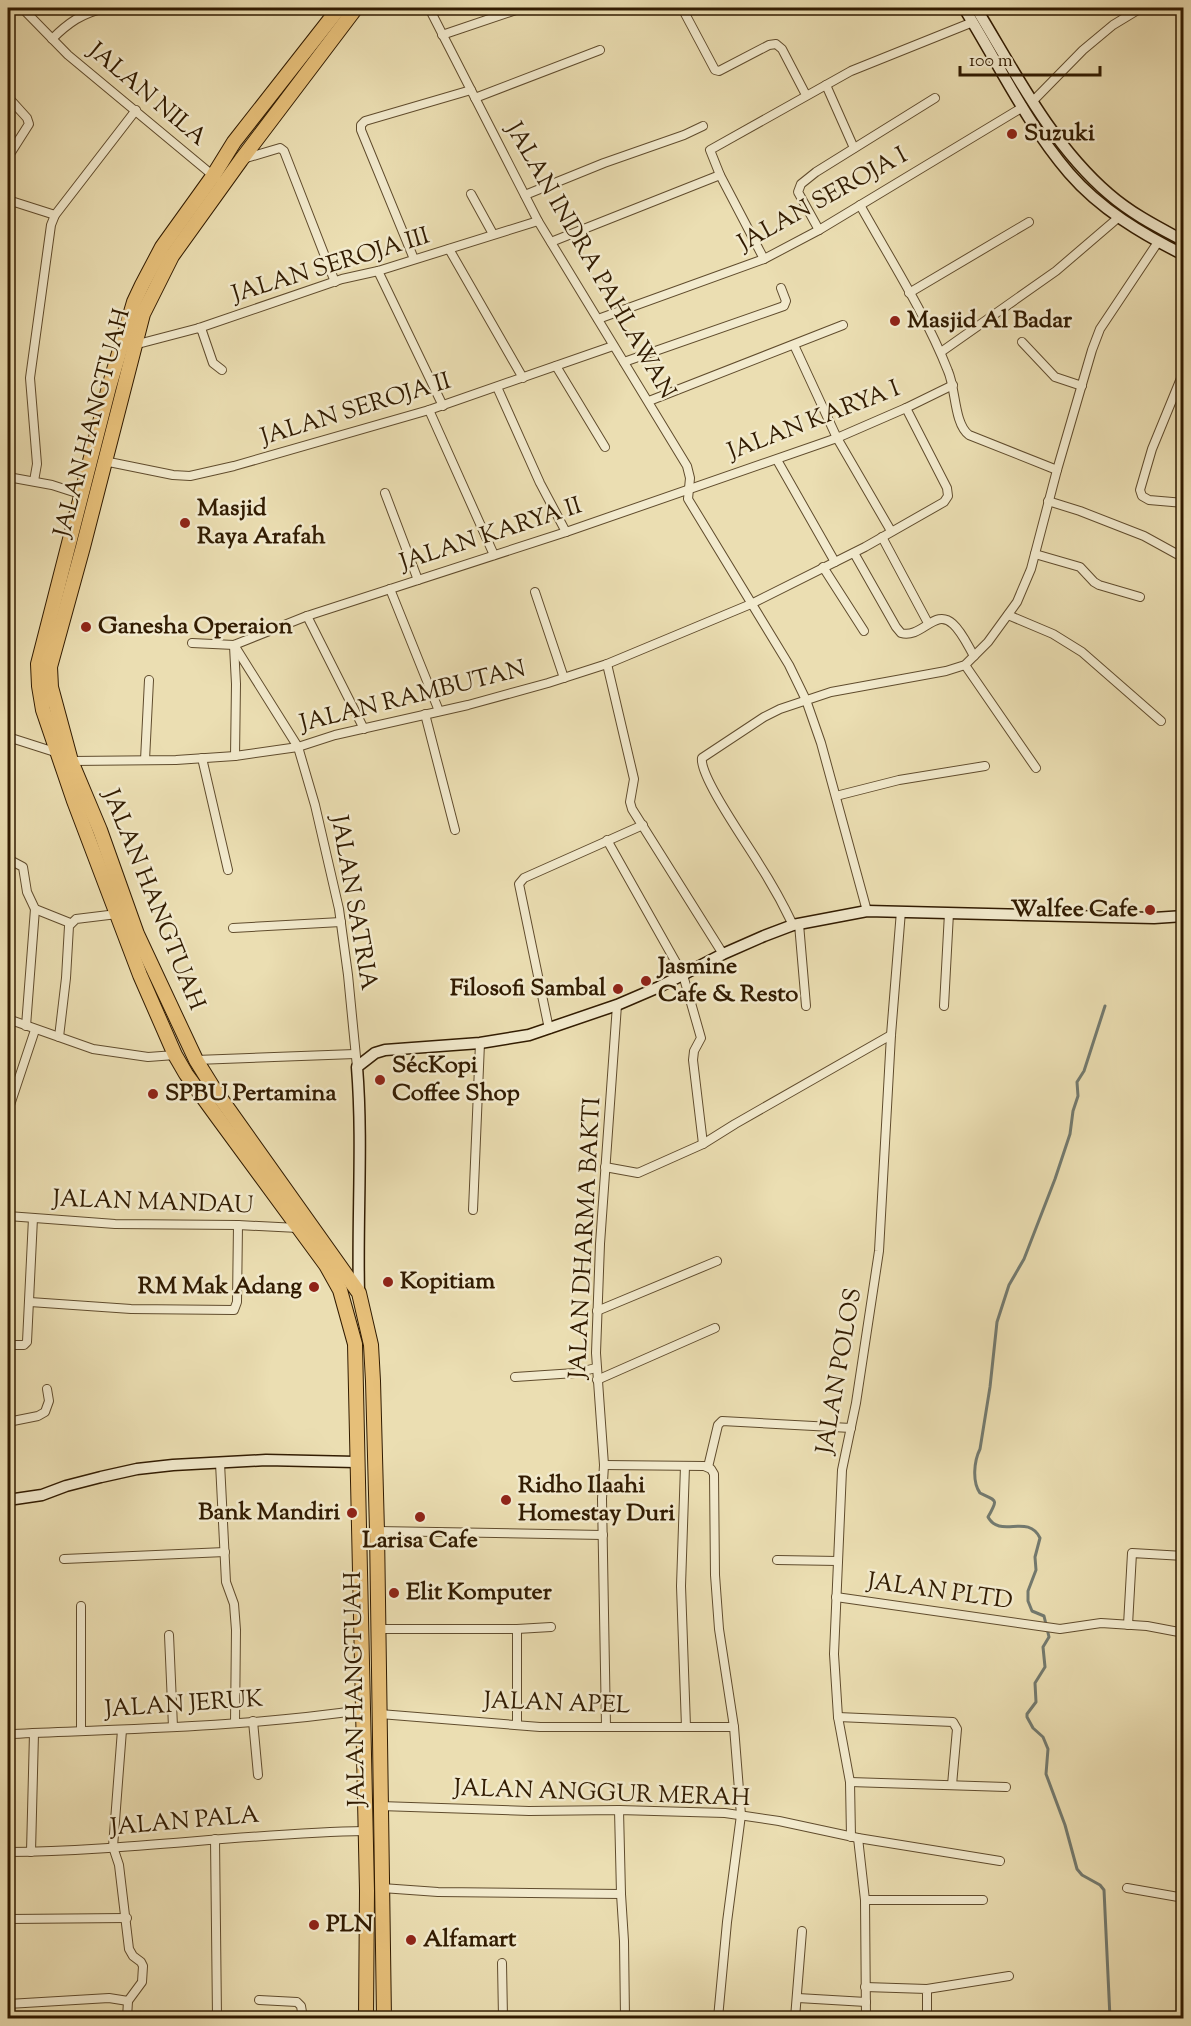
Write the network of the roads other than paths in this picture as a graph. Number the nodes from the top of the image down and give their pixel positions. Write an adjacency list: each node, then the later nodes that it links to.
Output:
1 (22, 8): 13 (street, JALAN NILA)
2 (105, 8): 13 (street)
3 (339, 8): 27 (highway, JALAN HANGTUAH)
4 (356, 8): 25 (highway, JALAN HANGTUAH)
5 (429, 8): 12 (street, JALAN INDRA PAHLAWAN)
6 (522, 8): 12 (street)
7 (682, 8): 17 (street)
8 (964, 8): 11 (street)
9 (976, 8): 20 (street)
10 (1141, 8): 20 (street, JALAN SEROJA I)
11 (973, 22): 15 (street); 20 (street)
12 (442, 35): 16 (street, JALAN INDRA PAHLAWAN)
13 (52, 39): 21 (street, JALAN NILA)
14 (600, 50): 16 (street)
15 (826, 85): 17 (street); 23 (street)
16 (473, 94): 29 (street, JALAN INDRA PAHLAWAN); 44 (street)
17 (806, 95): 26 (street)
18 (8, 97): 24 (street)
19 (935, 98): 23 (street)
20 (1028, 104): 31 (street, JALAN SEROJA I); 33 (street); 38 (street)
21 (136, 110): 27 (street, JALAN NILA); 32 (street)
22 (703, 126): 29 (street)
23 (854, 148): 36 (street)
24 (8, 157)
25 (241, 160): 27 (highway, JALAN HANGTUAH); 46 (street)
26 (720, 176): 39 (street); 43 (street)
27 (219, 180): 53 (highway, JALAN HANGTUAH); 65 (highway, JALAN HANGTUAH)
28 (471, 194): 37 (street)
29 (525, 195): 34 (street, JALAN INDRA PAHLAWAN)
30 (8, 200): 32 (street)
31 (860, 205): 36 (street, JALAN SEROJA I); 48 (street)
32 (55, 215): 76 (street)
33 (1119, 217): 40 (street); 56 (street)
34 (538, 221): 37 (street, JALAN SEROJA III); 39 (street, JALAN INDRA PAHLAWAN)
35 (1029, 222): 48 (street)
36 (819, 230): 43 (street, JALAN SEROJA I)
37 (493, 234): 41 (street, JALAN SEROJA III)
38 (1184, 241)
39 (551, 242): 49 (street, JALAN INDRA PAHLAWAN)
40 (1158, 242): 42 (street); 63 (street)
41 (450, 249): 44 (street, JALAN SEROJA III); 61 (street)
42 (1184, 255)
43 (764, 259): 49 (street, JALAN SEROJA I)
44 (414, 260): 45 (street, JALAN SEROJA III)
45 (378, 271): 46 (street, JALAN SEROJA III); 67 (street)
46 (335, 282): 51 (street, JALAN SEROJA III)
47 (781, 288): 57 (street)
48 (909, 293): 56 (street)
49 (598, 319): 55 (street, JALAN INDRA PAHLAWAN)
50 (843, 325): 54 (street)
51 (199, 328): 53 (street, JALAN SEROJA III); 59 (street)
52 (1022, 342): 63 (street)
53 (135, 345): 65 (highway, JALAN HANGTUAH)
54 (794, 345): 66 (street); 70 (street)
55 (613, 346): 57 (street, JALAN INDRA PAHLAWAN); 58 (street, JALAN SEROJA II)
56 (941, 352): 62 (street)
57 (624, 362): 66 (street, JALAN INDRA PAHLAWAN)
58 (556, 366): 61 (street, JALAN SEROJA II); 71 (street)
59 (222, 370)
60 (1184, 371): 81 (street)
61 (523, 378): 64 (street, JALAN SEROJA II)
62 (953, 385): 68 (street, JALAN KARYA I); 74 (street)
63 (1082, 386): 74 (street)
64 (497, 387): 67 (street, JALAN SEROJA II); 83 (street)
65 (116, 389): 73 (highway, JALAN HANGTUAH); 79 (highway, JALAN HANGTUAH)
66 (649, 401): 77 (street, JALAN INDRA PAHLAWAN)
67 (442, 406): 69 (street, JALAN SEROJA II)
68 (906, 408): 70 (street, JALAN KARYA I); 82 (street, JALAN RAMBUTAN)
69 (429, 410): 73 (street, JALAN SEROJA II); 87 (street)
70 (837, 438): 72 (street, JALAN KARYA I); 82 (street)
71 (605, 447)
72 (777, 460): 77 (street, JALAN KARYA I); 89 (street)
73 (104, 461): 118 (highway, JALAN HANGTUAH)
74 (1057, 470): 80 (street)
75 (8, 477): 76 (street)
76 (34, 481): 79 (street)
77 (687, 490): 83 (street, JALAN KARYA II); 95 (street, JALAN INDRA PAHLAWAN)
78 (385, 493): 91 (street)
79 (83, 495): 114 (highway, JALAN HANGTUAH)
80 (1048, 501): 86 (street); 88 (street)
81 (1184, 503)
82 (891, 531): 84 (street, JALAN RAMBUTAN)
83 (566, 532): 87 (street, JALAN KARYA II)
84 (882, 537): 85 (street, JALAN RAMBUTAN); 98 (street)
85 (854, 553): 89 (street, JALAN RAMBUTAN); 98 (street)
86 (1035, 554): 94 (street); 96 (street)
87 (494, 555): 91 (street, JALAN KARYA II)
88 (1184, 558)
89 (835, 562): 90 (street, JALAN RAMBUTAN)
90 (824, 567): 95 (street, JALAN RAMBUTAN); 99 (street)
91 (418, 580): 92 (street, JALAN KARYA II)
92 (390, 589): 97 (street, JALAN KARYA II); 108 (street)
93 (535, 592): 105 (street)
94 (1140, 597)
95 (751, 604): 103 (street, JALAN RAMBUTAN); 107 (street, JALAN INDRA PAHLAWAN)
96 (1008, 615): 102 (street); 110 (street)
97 (307, 616): 101 (street, JALAN KARYA II); 111 (street)
98 (928, 623): 102 (street)
99 (864, 631)
100 (192, 643): 101 (street)
101 (234, 645): 113 (street, JALAN SATRIA); 115 (street)
102 (974, 656): 104 (street)
103 (607, 664): 105 (street, JALAN RAMBUTAN); 122 (street)
104 (965, 665): 107 (street); 120 (street)
105 (564, 678): 108 (street, JALAN RAMBUTAN)
106 (149, 680): 117 (street)
107 (806, 700): 121 (street, JALAN INDRA PAHLAWAN); 136 (street)
108 (439, 711): 109 (street, JALAN RAMBUTAN)
109 (425, 714): 111 (street, JALAN RAMBUTAN); 123 (street)
110 (1161, 721)
111 (364, 729): 113 (street, JALAN RAMBUTAN)
112 (8, 737): 114 (street)
113 (298, 747): 115 (street, JALAN RAMBUTAN); 134 (street, JALAN SATRIA)
114 (58, 753): 124 (highway, JALAN HANGTUAH)
115 (235, 756): 116 (street, JALAN RAMBUTAN)
116 (202, 758): 117 (street, JALAN RAMBUTAN); 127 (street)
117 (145, 760): 118 (street, JALAN RAMBUTAN)
118 (70, 761): 124 (highway, JALAN HANGTUAH)
119 (985, 766): 121 (street)
120 (1036, 768)
121 (836, 796): 129 (street, JALAN INDRA PAHLAWAN)
122 (643, 825): 125 (street); 138 (street)
123 (456, 830)
124 (93, 831): 132 (highway, JALAN HANGTUAH); 152 (highway, JALAN HANGTUAH)
125 (607, 840): 139 (street); 146 (street)
126 (8, 859): 128 (street)
127 (228, 870)
128 (35, 909): 135 (street); 144 (street)
129 (867, 911): 130 (street); 136 (street)
130 (901, 911): 131 (street); 147 (street, JALAN POLOS)
131 (949, 913): 133 (street); 141 (street)
132 (117, 914): 135 (street); 150 (highway, JALAN HANGTUAH)
133 (1184, 916)
134 (341, 922): 137 (street); 151 (street, JALAN SATRIA)
135 (70, 923): 148 (street)
136 (796, 925): 138 (street); 142 (street)
137 (233, 928)
138 (723, 954): 139 (street)
139 (682, 975): 140 (street); 155 (street)
140 (617, 1005): 146 (street); 156 (street, JALAN DHARMA BAKTI)
141 (944, 1005)
142 (806, 1006)
143 (8, 1019): 144 (street)
144 (26, 1026): 145 (street)
145 (35, 1029): 148 (street); 154 (street)
146 (549, 1029): 149 (street)
147 (891, 1035): 155 (street); 173 (street, JALAN POLOS)
148 (59, 1036): 150 (street)
149 (480, 1043): 153 (street); 157 (street)
150 (176, 1054): 161 (highway, JALAN HANGTUAH)
151 (355, 1054): 152 (street); 153 (street, JALAN SATRIA)
152 (196, 1060): 163 (highway, JALAN HANGTUAH)
153 (357, 1067): 163 (street)
154 (8, 1111)
155 (703, 1144): 156 (street)
156 (605, 1167): 165 (street, JALAN DHARMA BAKTI)
157 (473, 1210)
158 (8, 1216): 159 (street, JALAN MANDAU)
159 (33, 1218): 160 (street, JALAN MANDAU); 164 (street)
160 (238, 1224): 161 (street, JALAN MANDAU); 164 (street)
161 (298, 1228): 174 (highway, JALAN HANGTUAH)
162 (717, 1261): 165 (street)
163 (359, 1293): 180 (highway, JALAN HANGTUAH)
164 (30, 1302): 167 (street)
165 (597, 1311): 168 (street, JALAN DHARMA BAKTI)
166 (715, 1328): 170 (street)
167 (8, 1345)
168 (596, 1368): 169 (street); 170 (street, JALAN DHARMA BAKTI)
169 (514, 1377)
170 (597, 1380): 176 (street, JALAN DHARMA BAKTI)
171 (47, 1389): 172 (street)
172 (8, 1422)
173 (851, 1428): 178 (street); 186 (street, JALAN POLOS)
174 (356, 1462): 175 (street); 195 (highway, JALAN HANGTUAH)
175 (220, 1463): 179 (street); 182 (street)
176 (604, 1465): 177 (street); 181 (street, JALAN DHARMA BAKTI)
177 (684, 1466): 178 (street); 203 (street)
178 (708, 1467): 204 (street)
179 (8, 1500)
180 (377, 1531): 181 (street); 191 (highway, JALAN HANGTUAH)
181 (603, 1535): 201 (street, JALAN DHARMA BAKTI)
182 (225, 1552): 184 (street); 199 (street)
183 (1184, 1556): 189 (street)
184 (64, 1559)
185 (777, 1560): 186 (street)
186 (838, 1561): 187 (street, JALAN POLOS)
187 (836, 1597): 189 (street, JALAN PLTD); 197 (street, JALAN POLOS)
188 (81, 1606): 205 (street)
189 (1128, 1625): 193 (street)
190 (551, 1627): 192 (street)
191 (379, 1629): 192 (street); 196 (highway, JALAN HANGTUAH)
192 (517, 1629): 200 (street)
193 (1184, 1633)
194 (169, 1635): 202 (street)
195 (362, 1710): 198 (street, JALAN JERUK); 216 (highway, JALAN HANGTUAH)
196 (380, 1714): 200 (street, JALAN APEL); 213 (highway, JALAN HANGTUAH)
197 (838, 1717): 210 (street, JALAN POLOS); 211 (street)
198 (253, 1721): 199 (street, JALAN JERUK); 209 (street)
199 (235, 1723): 202 (street, JALAN JERUK)
200 (517, 1724): 201 (street, JALAN APEL)
201 (606, 1726): 203 (street, JALAN APEL)
202 (173, 1727): 206 (street, JALAN JERUK)
203 (686, 1727): 204 (street, JALAN APEL)
204 (734, 1727): 215 (street)
205 (81, 1730): 206 (street, JALAN JERUK); 207 (street, JALAN JERUK)
206 (122, 1730): 219 (street)
207 (34, 1733): 208 (street, JALAN JERUK); 221 (street)
208 (8, 1734)
209 (258, 1775)
210 (850, 1782): 211 (street); 217 (street, JALAN POLOS)
211 (952, 1785): 212 (street)
212 (1006, 1787)
213 (380, 1806): 214 (street, JALAN ANGGUR MERAH); 223 (highway, JALAN HANGTUAH)
214 (619, 1810): 215 (street, JALAN ANGGUR MERAH); 225 (street)
215 (741, 1815): 217 (street, JALAN ANGGUR MERAH); 248 (street)
216 (365, 1832): 218 (street, JALAN PALA); 244 (highway, JALAN HANGTUAH)
217 (854, 1838): 222 (street, JALAN ANGGUR MERAH); 227 (street, JALAN POLOS)
218 (215, 1839): 219 (street, JALAN PALA); 242 (street)
219 (113, 1847): 221 (street, JALAN PALA); 229 (street)
220 (8, 1852): 221 (street, JALAN PALA)
221 (31, 1852)
222 (1000, 1861)
223 (382, 1888): 225 (street); 245 (highway, JALAN HANGTUAH)
224 (1127, 1888): 226 (street)
225 (621, 1894): 247 (street)
226 (1184, 1898)
227 (865, 1900): 228 (street); 234 (street, JALAN POLOS)
228 (983, 1900)
229 (127, 1918): 230 (street); 238 (street)
230 (8, 1919)
231 (802, 1931): 236 (street)
232 (502, 1963): 246 (street)
233 (1009, 1976): 235 (street)
234 (865, 1987): 235 (street); 239 (street, JALAN POLOS)
235 (927, 1989): 251 (street)
236 (798, 1998): 239 (street); 249 (street)
237 (259, 2000): 243 (street)
238 (128, 2001): 240 (street); 241 (street)
239 (866, 2002): 250 (street, JALAN POLOS)
240 (8, 2004)
241 (127, 2019)
242 (217, 2019)
243 (303, 2019)
244 (366, 2019)
245 (384, 2019)
246 (503, 2019)
247 (625, 2019)
248 (718, 2019)
249 (795, 2019)
250 (866, 2019)
251 (927, 2019)

